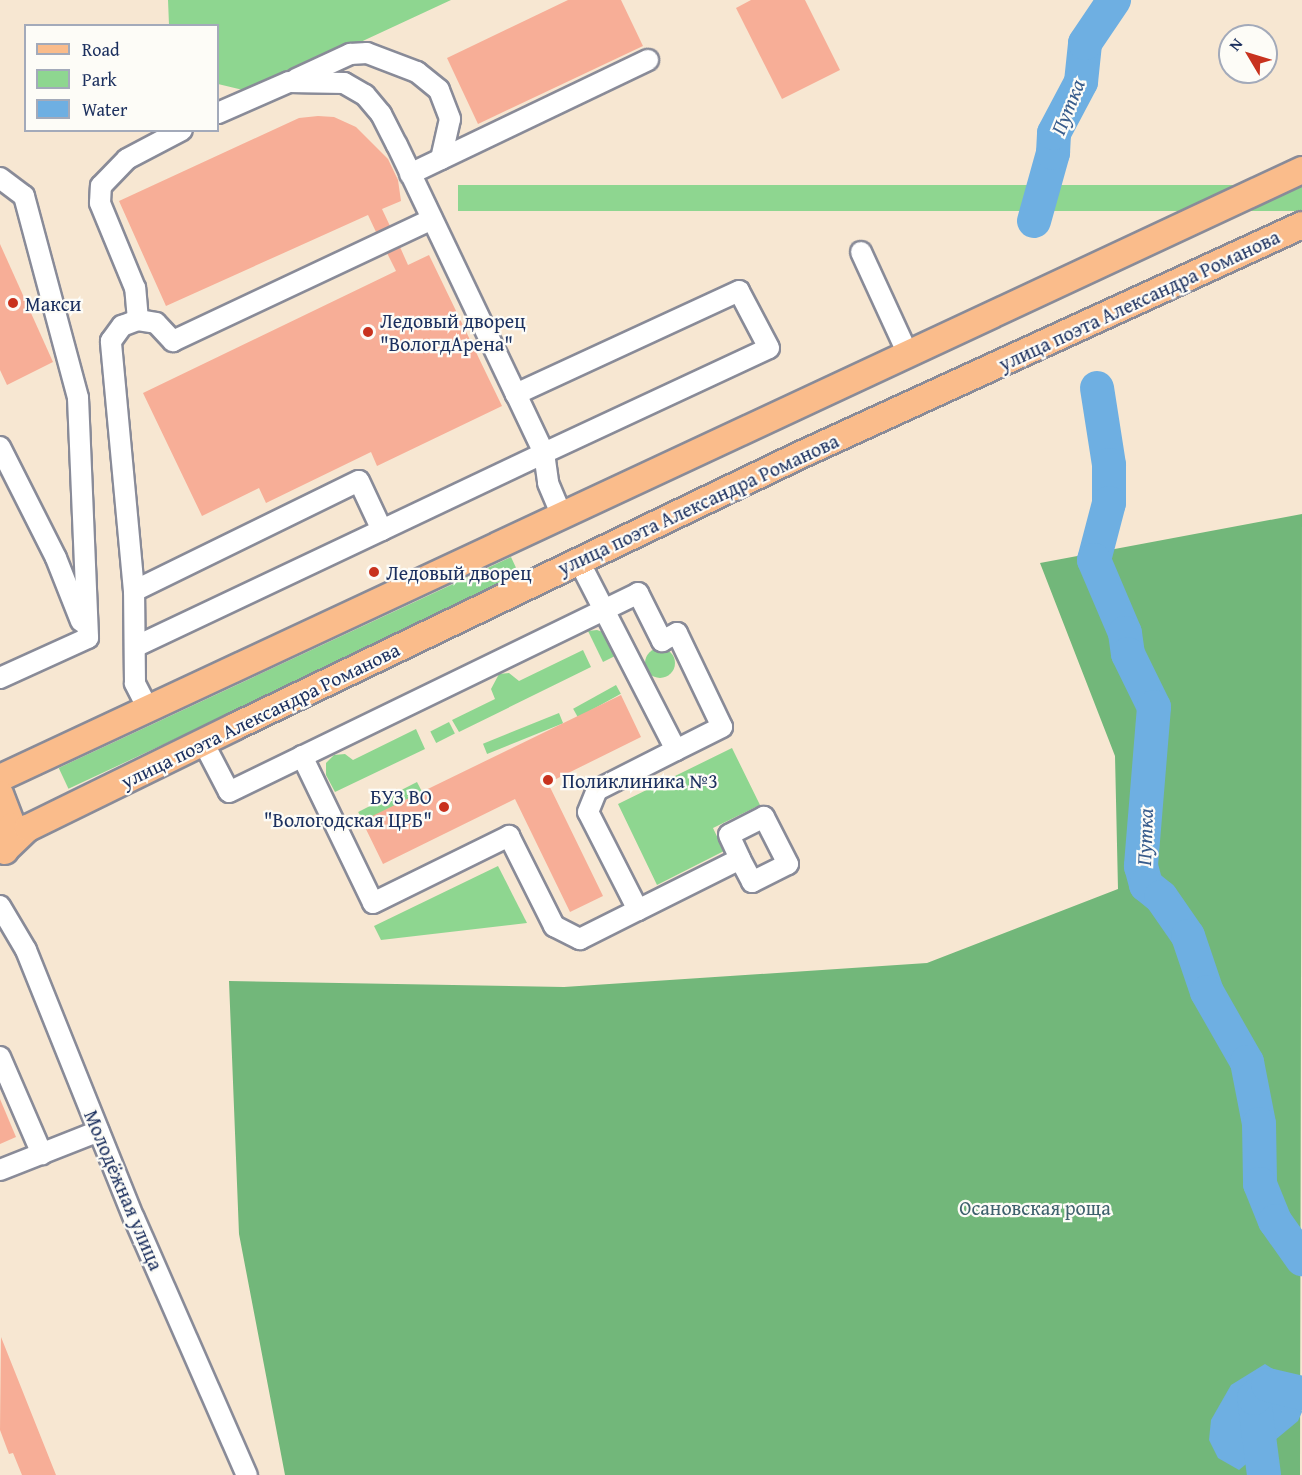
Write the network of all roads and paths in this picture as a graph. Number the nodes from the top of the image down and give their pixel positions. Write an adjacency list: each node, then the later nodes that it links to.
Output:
1 (648, 60): 5 (street)
2 (289, 82): 3 (street); 5 (street); 7 (street)
3 (219, 113)
4 (178, 132): 12 (street)
5 (441, 159): 7 (street)
6 (1302, 170): 13 (main road)
7 (410, 174): 9 (street)
8 (0, 178): 22 (street)
9 (432, 219): 12 (street); 14 (street)
10 (1302, 225): 19 (main road, улица поэта Александра Романова)
11 (861, 252): 13 (street)
12 (138, 320): 20 (street)
13 (908, 354): 17 (main road)
14 (516, 394): 16 (street); 16 (street)
15 (0, 447): 22 (street)
16 (544, 453): 17 (street); 18 (street)
17 (561, 514): 25 (main road)
18 (382, 530): 20 (street); 23 (street)
19 (579, 561): 21 (street); 26 (main road, улица поэта Александра Романова)
20 (134, 591): 23 (street)
21 (605, 609): 27 (street); 27 (street); 28 (street)
22 (88, 638): 24 (street)
23 (135, 647): 25 (street)
24 (0, 678)
25 (147, 706): 29 (main road)
26 (202, 742): 28 (street); 31 (main road, улица поэта Александра Романова)
27 (676, 750): 34 (street)
28 (302, 756): 34 (street)
29 (0, 778)
30 (0, 794): 31 (main road)
31 (4, 853)
32 (740, 859): 34 (street)
33 (0, 906): 36 (street, Молодёжная улица)
34 (638, 909)
35 (0, 1057): 37 (street)
36 (99, 1131): 37 (street); 39 (street, Молодёжная улица)
37 (42, 1154): 38 (street)
38 (0, 1170)
39 (247, 1475)

